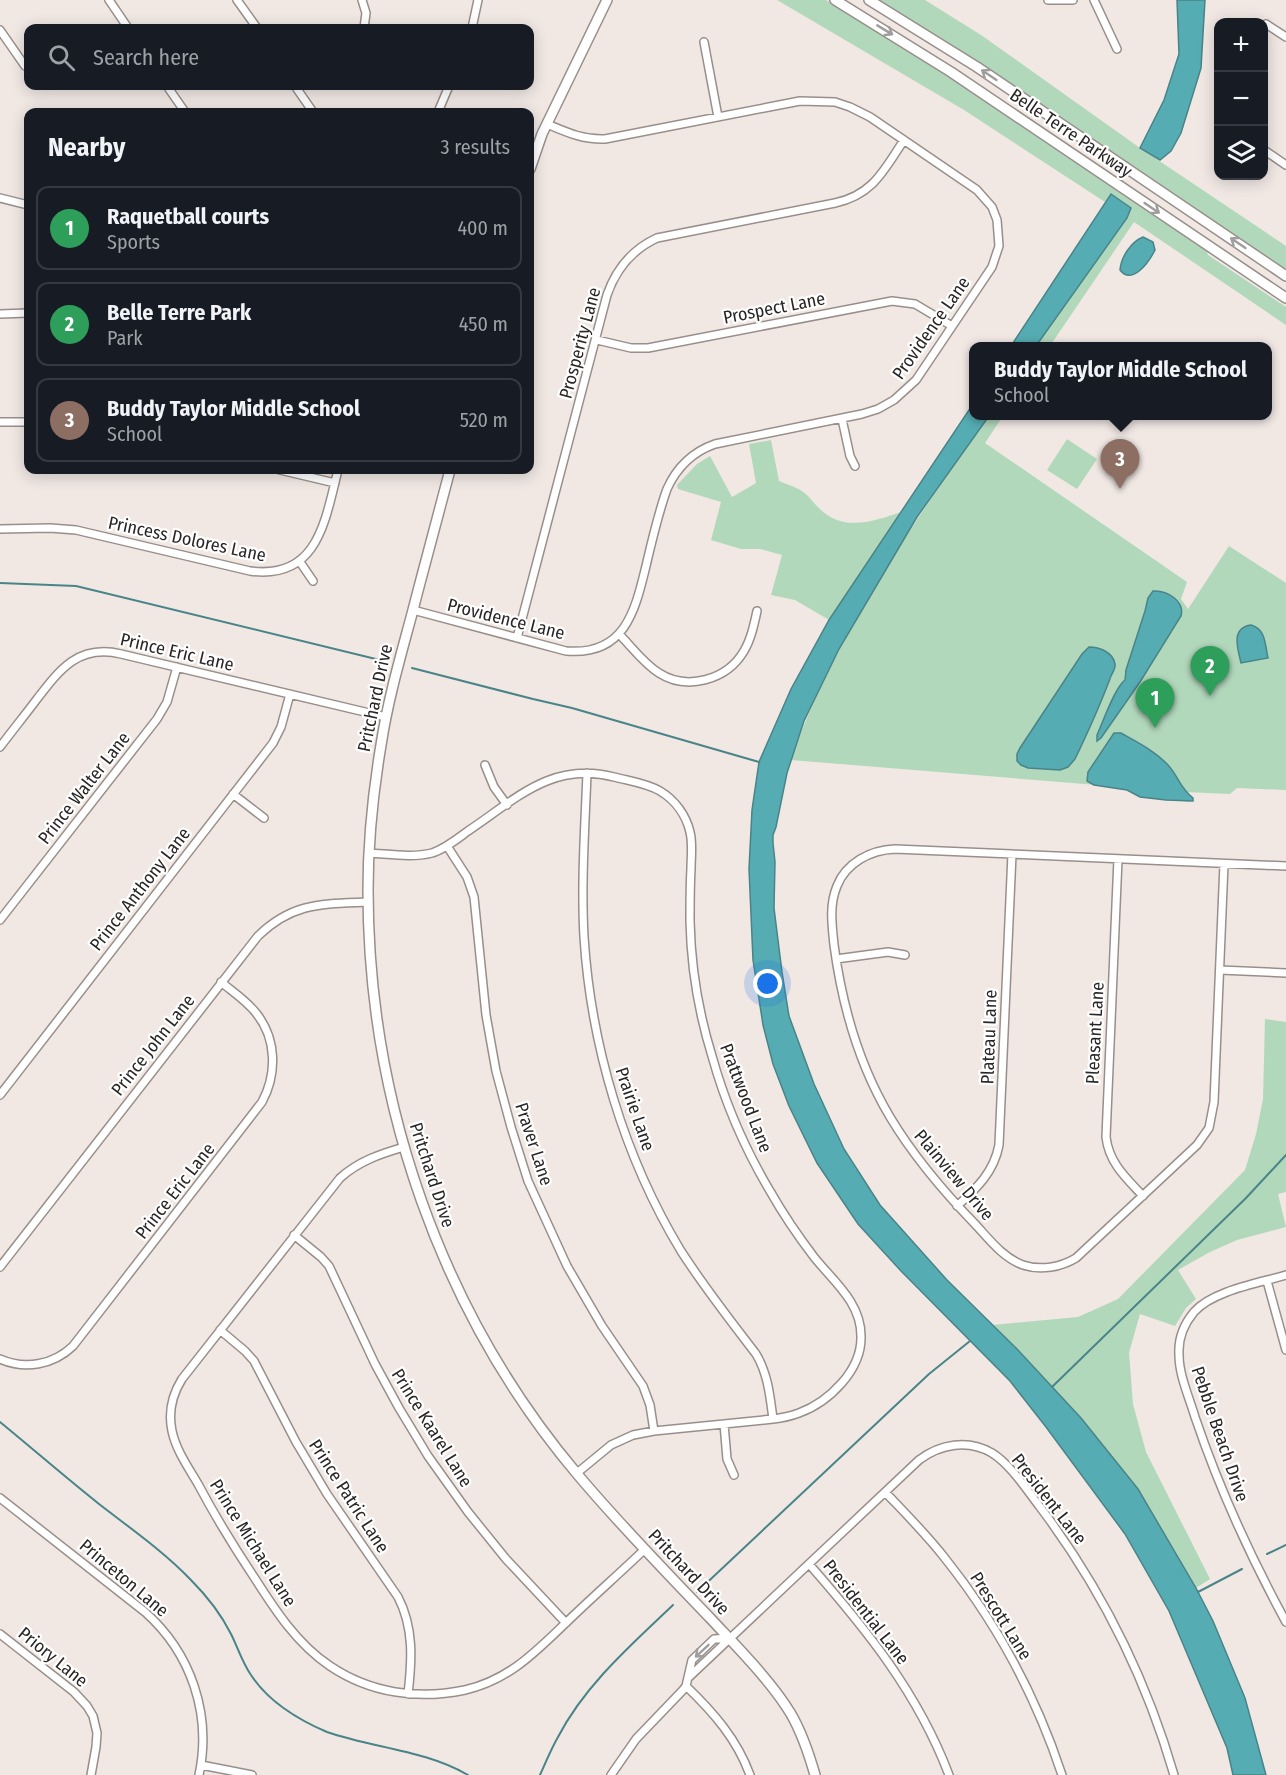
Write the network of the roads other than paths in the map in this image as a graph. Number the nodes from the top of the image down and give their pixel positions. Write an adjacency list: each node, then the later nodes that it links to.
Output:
1 (109, 0): 11 (street)
2 (237, 0): 12 (street)
3 (362, 0): 13 (street)
4 (478, 0): 14 (street)
5 (607, 0): 28 (street)
6 (835, 0): 36 (street, Belle Terre Parkway, one-way to 36)
7 (869, 0): 35 (street, Belle Terre Parkway, one-way to 7)
8 (1048, 0): 9 (street)
9 (1073, 0)
10 (1094, 0): 19 (street)
11 (125, 24)
12 (253, 24)
13 (365, 24)
14 (473, 24)
15 (1268, 25): 17 (street)
16 (0, 30): 20 (street)
17 (1286, 37)
18 (704, 42): 27 (street)
19 (1117, 49)
20 (24, 66)
21 (169, 90): 24 (street)
22 (299, 90): 25 (street)
23 (447, 90): 26 (street)
24 (182, 108)
25 (311, 108)
26 (440, 108)
27 (718, 117): 28 (street, Providence Lane); 29 (street, Providence Lane)
28 (547, 124): 31 (street)
29 (904, 140): 39 (street, Providence Lane); 40 (street, Prosperity Lane)
30 (1268, 153): 32 (street)
31 (534, 156)
32 (1286, 165)
33 (0, 198): 34 (street)
34 (24, 204)
35 (1286, 276)
36 (1286, 298)
37 (24, 313): 38 (street)
38 (0, 314)
39 (952, 326): 40 (street, Prospect Lane); 41 (street, Providence Lane)
40 (597, 340): 55 (street, Prosperity Lane)
41 (842, 418): 44 (street); 54 (street, Providence Lane)
42 (0, 422): 43 (street)
43 (24, 422)
44 (855, 466)
45 (297, 474): 48 (street)
46 (337, 474): 48 (street)
47 (449, 474): 52 (street, Pritchard Drive)
48 (334, 483): 50 (street)
49 (0, 529): 50 (street, Princess Dolores Lane)
50 (300, 562): 51 (street)
51 (312, 581)
52 (413, 610): 55 (street, Providence Lane); 58 (street, Pritchard Drive)
53 (757, 611): 54 (street)
54 (620, 634): 55 (street, Providence Lane)
55 (517, 638)
56 (177, 667): 57 (street, Prince Eric Lane); 59 (street, Prince Eric Lane); 72 (street, Prince Walter Lane)
57 (290, 694): 58 (street, Prince Eric Lane); 62 (street, Prince Anthony Lane)
58 (386, 717): 66 (street, Pritchard Drive)
59 (0, 747)
60 (485, 765): 63 (street)
61 (587, 773): 63 (street, Prattwood Lane); 89 (street, Prairie Lane); 89 (street, Prattwood Lane)
62 (233, 794): 64 (street); 78 (street, Prince Anthony Lane)
63 (507, 805): 65 (street, Prattwood Lane)
64 (264, 818)
65 (447, 846): 66 (street, Prattwood Lane); 91 (street, Praver Lane)
66 (369, 853): 71 (street, Pritchard Drive)
67 (1012, 854): 68 (street, Plainview Drive); 74 (street, Plainview Drive); 81 (street, Plateau Lane)
68 (1118, 859): 69 (street, Plainview Drive); 80 (street, Pleasant Lane)
69 (1224, 864): 70 (street, Plainview Drive); 75 (street, Plainview Drive)
70 (1286, 866)
71 (368, 902): 77 (street, Prince John Lane); 79 (street, Pritchard Drive)
72 (0, 920)
73 (905, 955): 74 (street)
74 (836, 959): 81 (street, Plainview Drive)
75 (1220, 970): 76 (street); 80 (street, Plainview Drive)
76 (1286, 973)
77 (221, 982): 83 (street, Prince John Lane); 88 (street, Prince Eric Lane)
78 (0, 1095)
79 (404, 1147): 82 (street, Prince Michael Lane); 92 (street, Pritchard Drive)
80 (1143, 1196): 81 (street, Plainview Drive)
81 (957, 1206)
82 (294, 1235): 86 (street, Prince Michael Lane); 99 (street, Prince Kaarel Lane)
83 (0, 1267)
84 (1286, 1275): 85 (street, Pebble Beach Drive)
85 (1267, 1281): 87 (street); 98 (street, Pebble Beach Drive)
86 (220, 1330): 103 (street, Prince Patric Lane); 103 (street, Prince Michael Lane)
87 (1286, 1350)
88 (0, 1359)
89 (773, 1419): 90 (street, Prattwood Lane)
90 (724, 1424): 91 (street, Prattwood Lane); 93 (street)
91 (654, 1431): 92 (street, Prattwood Lane)
92 (577, 1473): 96 (street, Pritchard Drive)
93 (734, 1475)
94 (885, 1492): 97 (street, President Lane); 112 (street, Prescott Lane); 113 (street, President Lane)
95 (0, 1498): 104 (street, Princeton Lane)
96 (645, 1549): 99 (street, Prince Michael Lane); 101 (street, Pritchard Drive)
97 (809, 1564): 101 (street, President Lane); 111 (street, Presidential Lane)
98 (1286, 1622)
99 (566, 1623): 103 (street, Prince Michael Lane)
100 (0, 1634): 105 (street, Priory Lane)
101 (729, 1638): 102 (street, President Lane); 110 (street, Pritchard Drive)
102 (686, 1686): 108 (street); 109 (street)
103 (408, 1694)
104 (201, 1765): 106 (street, Princeton Lane); 107 (street)
105 (91, 1775)
106 (199, 1775)
107 (252, 1775)
108 (611, 1775)
109 (750, 1775)
110 (815, 1775)
111 (949, 1775)
112 (1062, 1775)
113 (1174, 1775)

